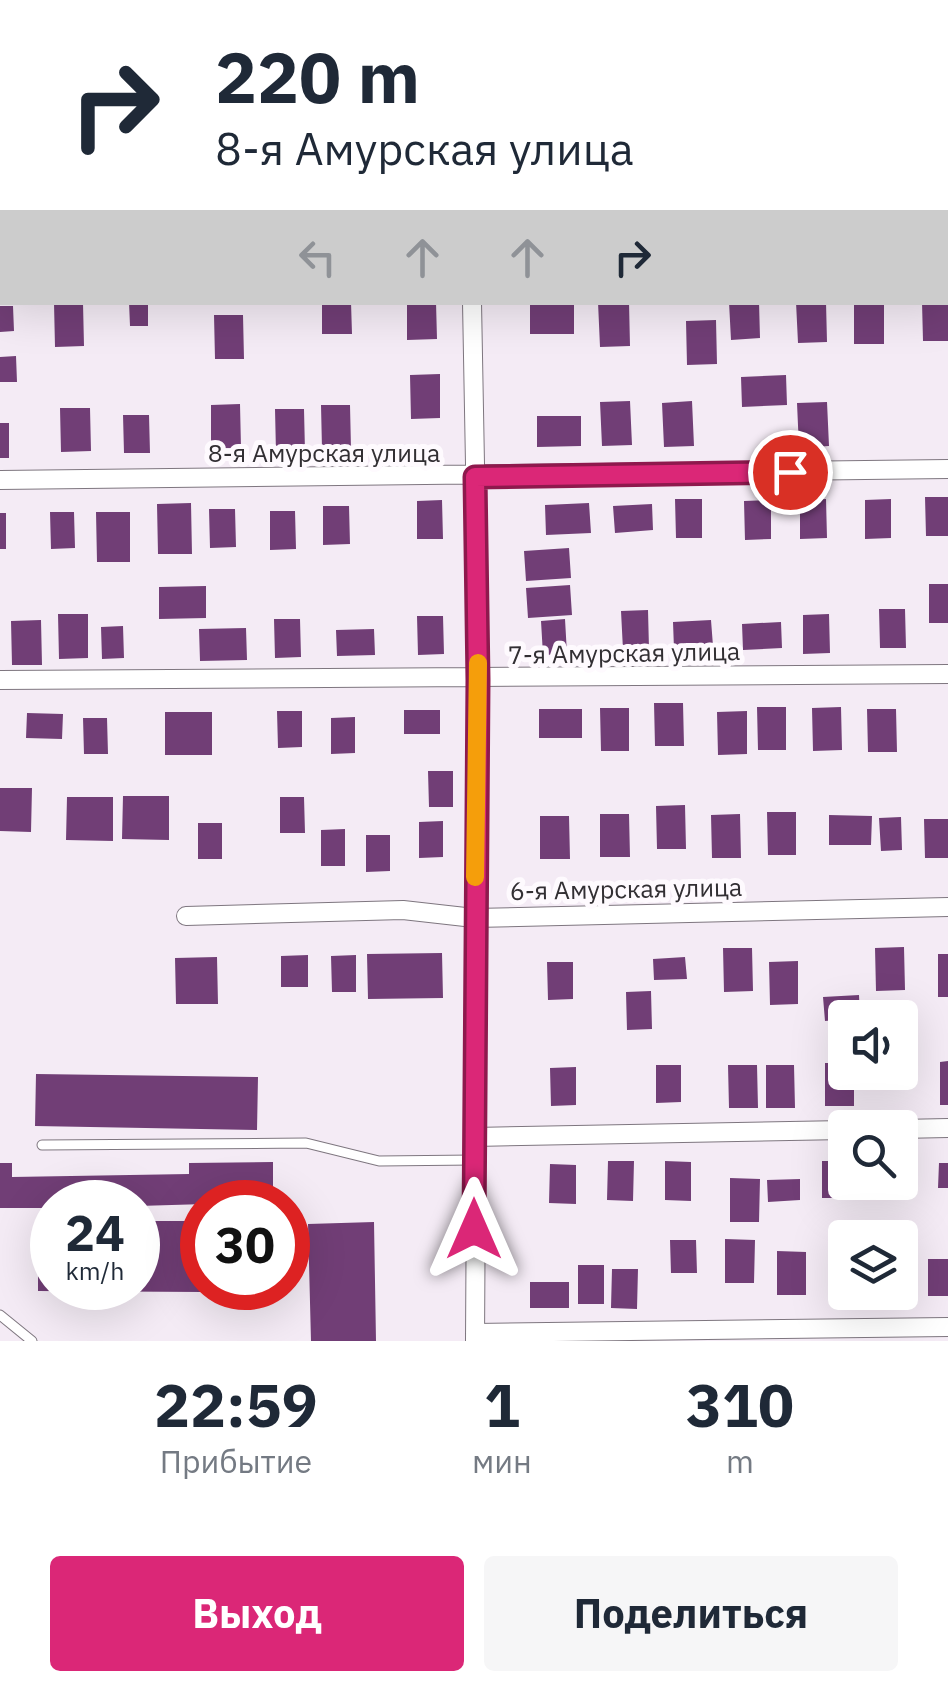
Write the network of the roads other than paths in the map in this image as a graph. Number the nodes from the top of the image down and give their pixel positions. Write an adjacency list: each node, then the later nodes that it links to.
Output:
1 (472, 305): 3 (street)
2 (948, 469): 3 (street, 8-я Амурская улица)
3 (475, 477): 4 (street, 8-я Амурская улица); 7 (street)
4 (0, 480)
5 (948, 674): 7 (street, 7-я Амурская улица)
6 (0, 680): 7 (street, 7-я Амурская улица)
7 (478, 680): 10 (street)
8 (948, 907): 10 (street, 6-я Амурская улица)
9 (186, 916): 10 (street, 6-я Амурская улица)
10 (474, 918): 14 (street)
11 (948, 1128): 12 (street)
12 (918, 1129)
13 (828, 1130): 14 (street)
14 (474, 1137): 16 (street)
15 (42, 1145): 16 (lane)
16 (474, 1160): 19 (street)
17 (0, 1315): 20 (lane)
18 (948, 1328): 19 (street)
19 (475, 1337)
20 (32, 1341)

